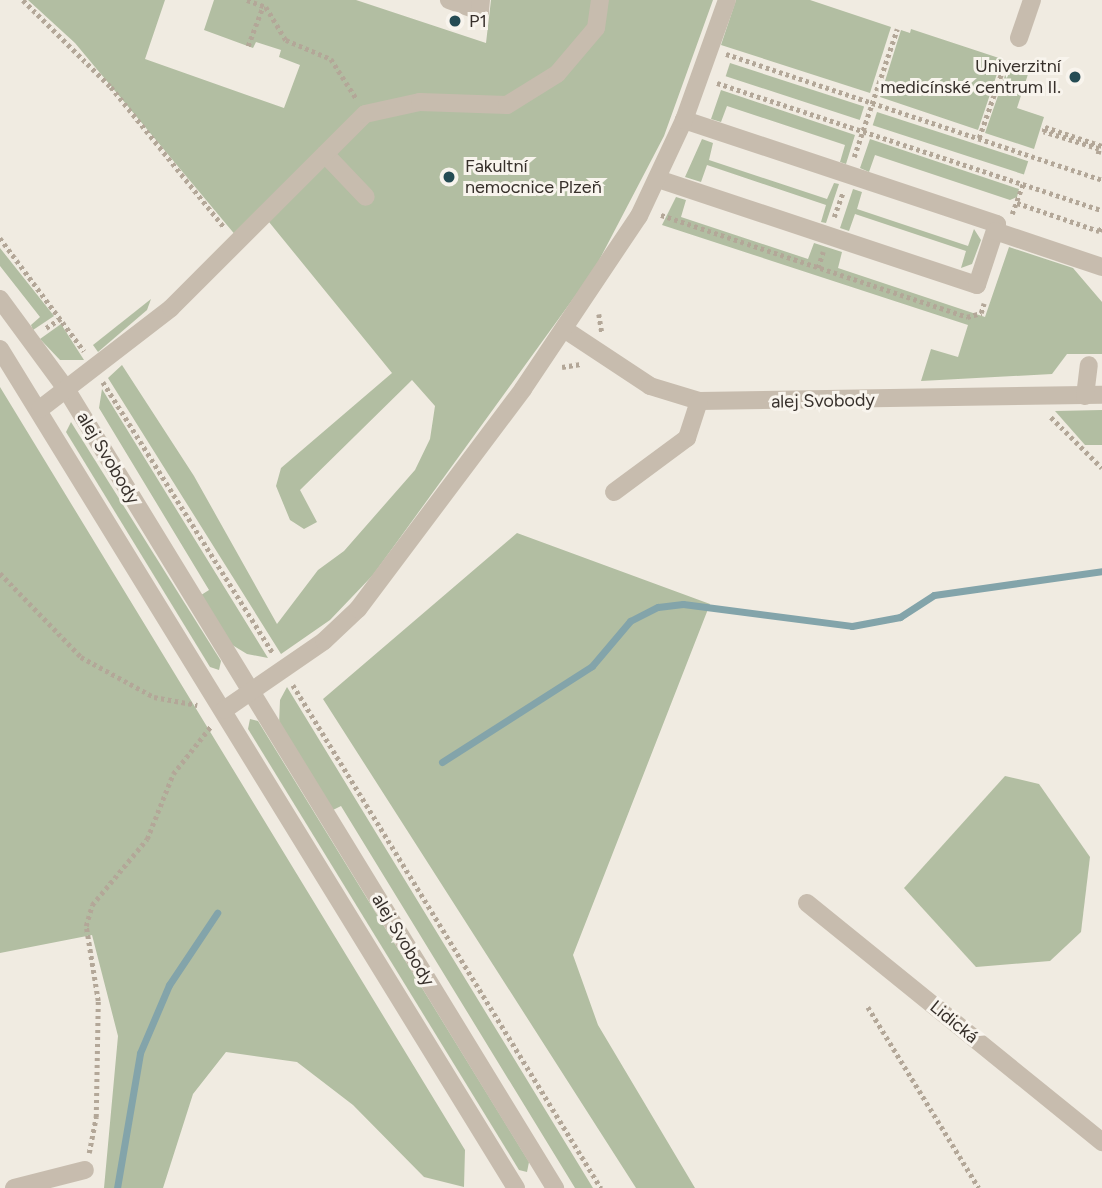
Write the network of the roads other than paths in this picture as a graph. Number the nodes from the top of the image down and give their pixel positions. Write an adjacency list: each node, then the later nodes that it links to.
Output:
1 (449, 0): 2 (street)
2 (481, 0)
3 (600, 0): 8 (street)
4 (727, 0): 7 (street)
5 (1031, 0): 6 (street)
6 (1019, 38)
7 (684, 120): 9 (street); 11 (street)
8 (325, 155): 10 (street); 18 (street)
9 (658, 179): 11 (street); 15 (street)
10 (366, 197)
11 (995, 231): 12 (street)
12 (1094, 264): 13 (street)
13 (1102, 282)
14 (0, 299): 18 (street, alej Svobody)
15 (564, 329): 20 (street, alej Svobody); 23 (street)
16 (0, 349): 21 (street, alej Svobody)
17 (1089, 365): 19 (street)
18 (66, 389): 21 (street); 23 (street, alej Svobody)
19 (1094, 396): 20 (street, alej Svobody)
20 (699, 401): 22 (street)
21 (40, 409): 24 (street, alej Svobody)
22 (614, 492)
23 (251, 692): 24 (street); 30 (street, alej Svobody)
24 (224, 710): 29 (street, alej Svobody)
25 (807, 903): 26 (street, Lidická)
26 (1102, 1142)
27 (85, 1170): 28 (street)
28 (14, 1188)
29 (516, 1188)
30 (555, 1188)

